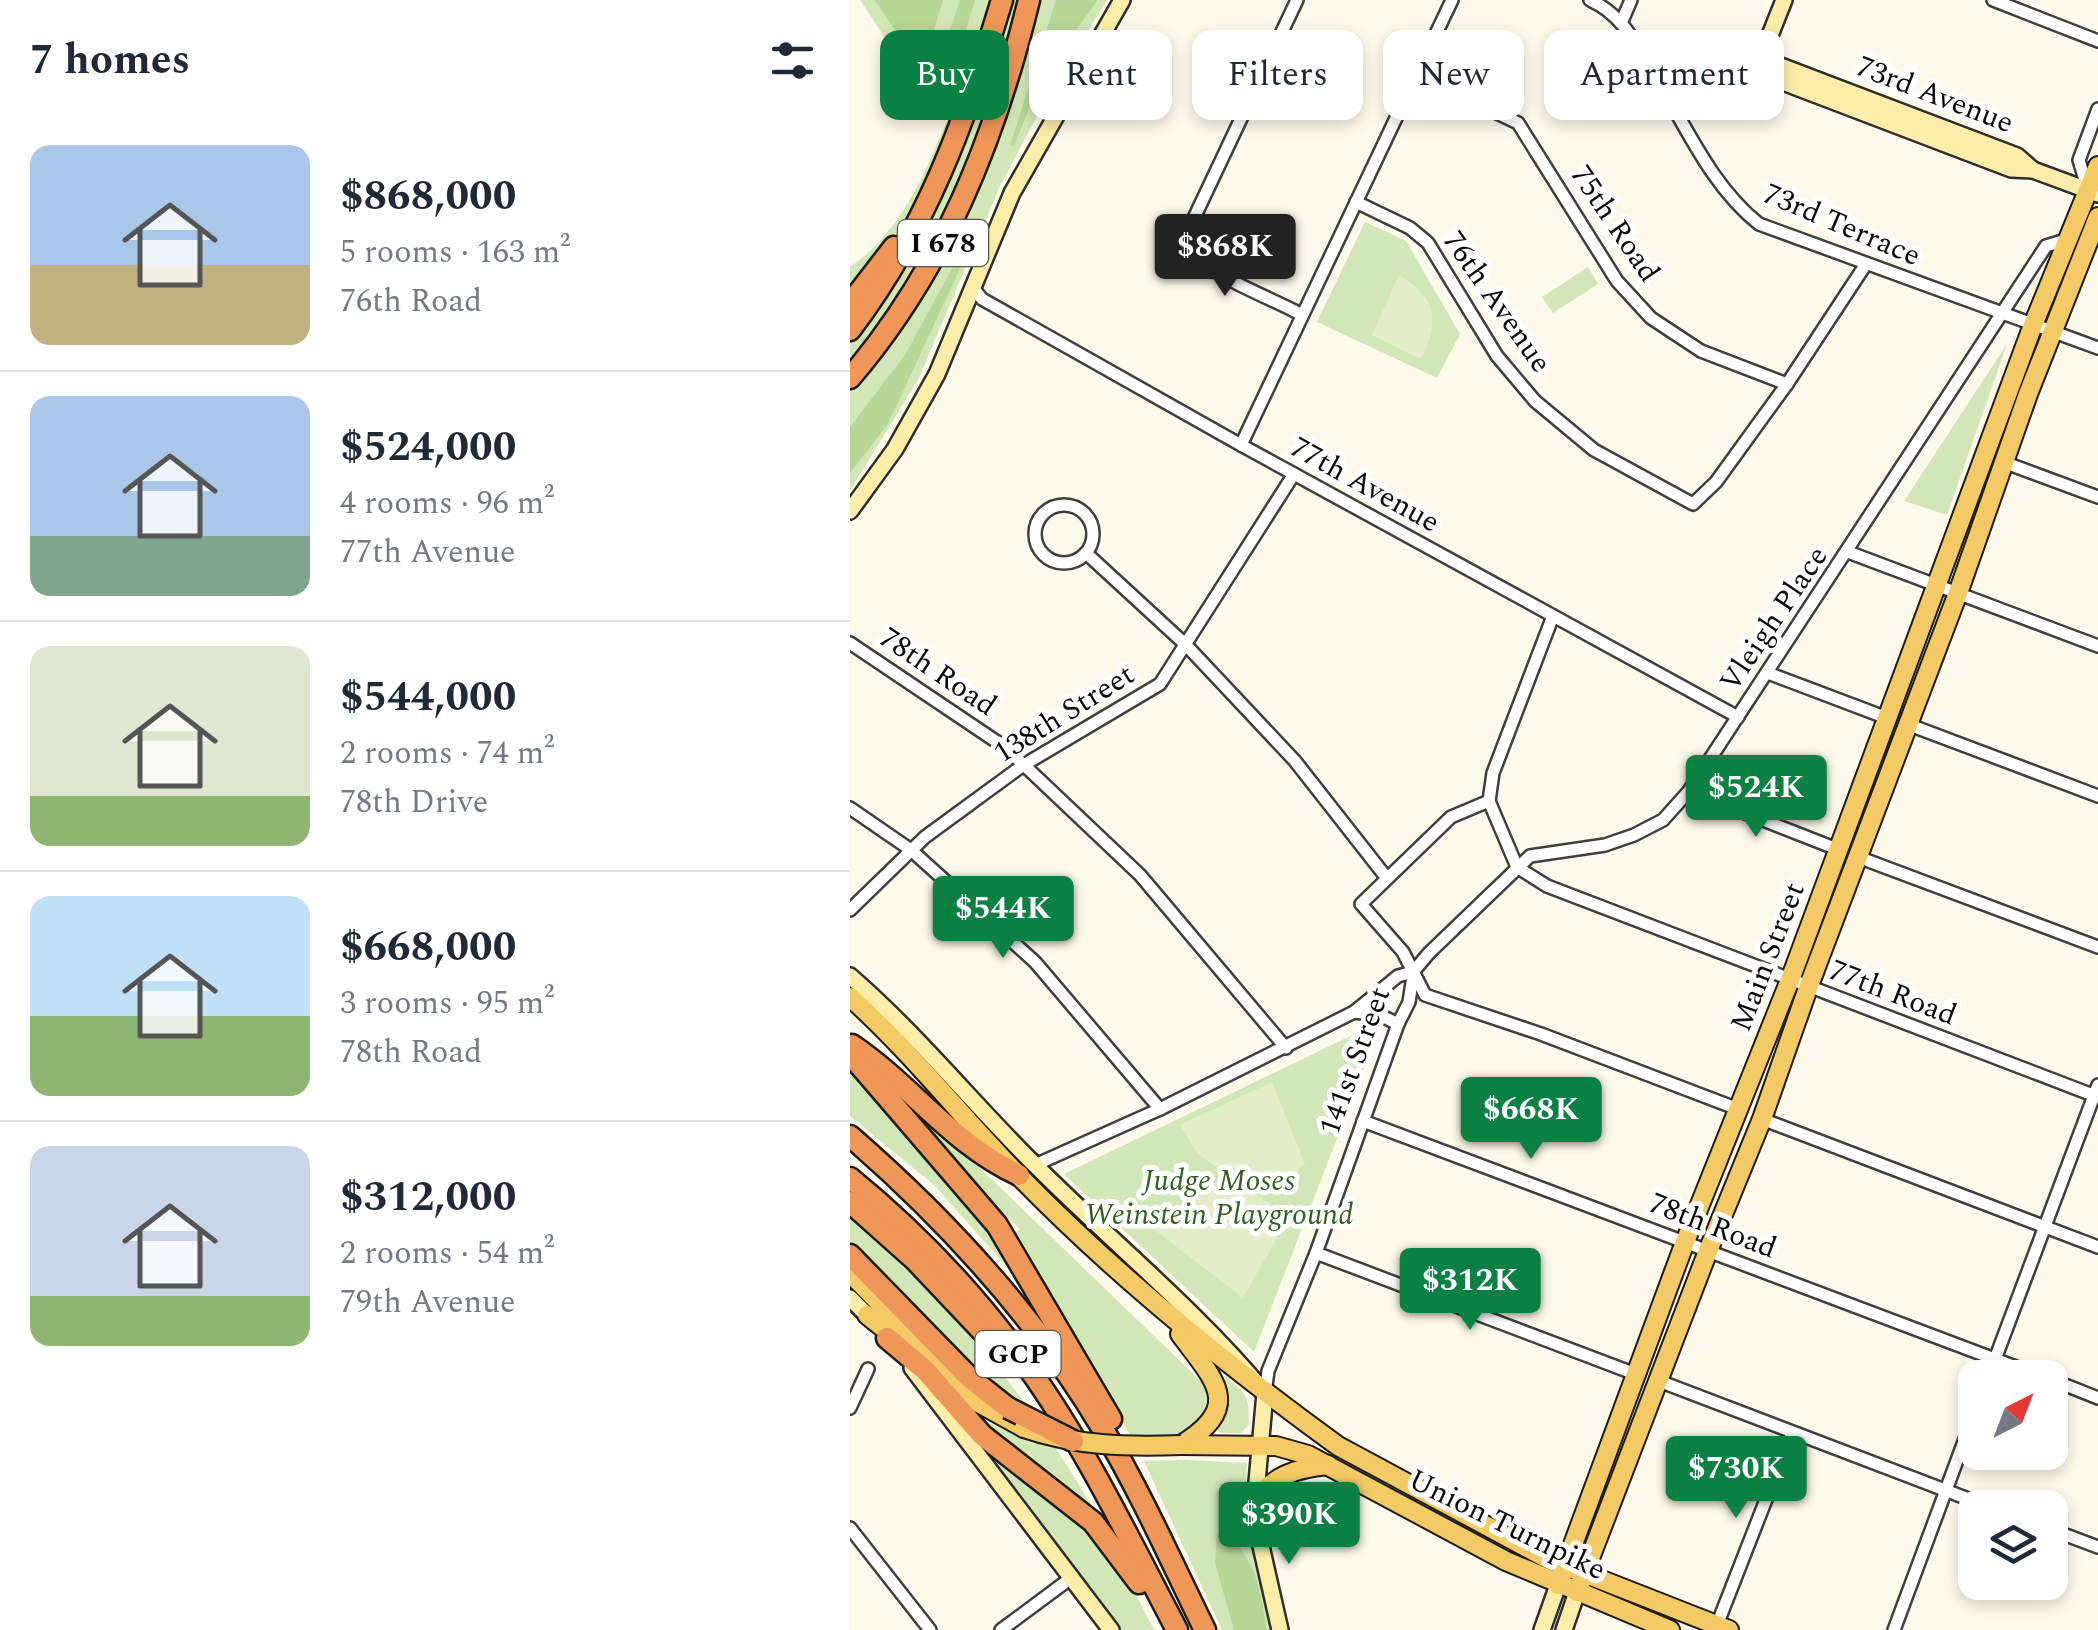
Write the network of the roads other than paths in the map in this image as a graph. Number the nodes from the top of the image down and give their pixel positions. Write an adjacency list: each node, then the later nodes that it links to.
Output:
1 (1002, 0): 26 (highway, I 678)
2 (1029, 0): 16 (highway, I 678)
3 (1038, 0): 16 (highway)
4 (1122, 0): 31 (street)
5 (1296, 0): 33 (street)
6 (1452, 0): 12 (street)
7 (1590, 0): 11 (street, 73rd Terrace)
8 (1630, 0): 11 (street)
9 (1784, 0): 14 (street)
10 (1993, 0): 15 (street)
11 (1622, 22): 13 (street, 73rd Terrace)
12 (1438, 30)
13 (1627, 30)
14 (1772, 30)
15 (2098, 42)
16 (1017, 50): 39 (highway, I 678)
17 (1784, 67): 24 (street, 73rd Avenue)
18 (1784, 82): 24 (street, 73rd Avenue)
19 (2098, 109): 25 (street, Main Street)
20 (1395, 120): 27 (street)
21 (1512, 120): 40 (street, 75th Road)
22 (1682, 120): 30 (street, 73rd Terrace)
23 (2098, 166): 25 (main road, Main Street)
24 (2033, 170): 25 (street, 73rd Avenue)
25 (2093, 193): 29 (main road, Main Street)
26 (930, 202): 32 (highway); 36 (highway, I 678)
27 (1356, 202): 33 (street); 40 (street, 76th Avenue)
28 (2098, 217): 37 (main road, Main Street)
29 (2069, 240): 34 (street, Vleigh Place); 35 (main road, Main Street)
30 (1866, 264): 34 (street, 73rd Terrace); 40 (street)
31 (974, 289): 41 (street, 77th Avenue); 45 (street)
32 (850, 304)
33 (1302, 314): 41 (street)
34 (2002, 315): 35 (street, 73rd Terrace); 47 (street, Vleigh Place)
35 (2034, 326): 37 (street, 73rd Terrace); 48 (main road, Main Street)
36 (850, 330)
37 (2054, 331): 38 (street, 73rd Terrace); 42 (main road, Main Street)
38 (2098, 348)
39 (850, 378)
40 (1787, 384)
41 (1241, 446): 43 (street, 77th Avenue)
42 (2006, 462): 44 (street); 49 (main road, Main Street)
43 (1294, 474): 50 (street, 77th Avenue); 52 (street, 138th Street)
44 (2098, 497)
45 (850, 510)
46 (1086, 552): 46 (street); 52 (street)
47 (1848, 552): 48 (street); 54 (street, Vleigh Place)
48 (1936, 585): 49 (street); 56 (main road, Main Street)
49 (1958, 593): 53 (street); 57 (main road, Main Street)
50 (1553, 616): 55 (street, 77th Avenue); 61 (street)
51 (850, 643): 58 (street, 78th Road)
52 (1186, 645): 58 (street, 138th Street); 67 (street)
53 (2098, 646)
54 (1768, 673): 55 (street, Vleigh Place); 56 (street)
55 (1738, 717): 59 (street, Vleigh Place)
56 (1887, 718): 64 (main road, Main Street)
57 (1907, 724): 60 (street); 65 (main road, Main Street)
58 (1022, 766): 63 (street, 138th Street); 78 (street, 78th Road)
59 (1690, 791): 64 (street); 66 (street, Vleigh Place)
60 (2098, 796)
61 (1490, 801): 66 (street); 67 (street)
62 (850, 808): 63 (street)
63 (911, 850): 68 (street, 138th Street); 81 (street)
64 (1837, 850): 72 (main road, Main Street)
65 (1858, 856): 69 (street); 73 (main road, Main Street)
66 (1517, 867): 70 (street, Vleigh Place); 72 (street, 77th Road)
67 (1386, 877): 70 (street)
68 (850, 910)
69 (2098, 947)
70 (1413, 972): 75 (street, Vleigh Place); 76 (street, 141st Street); 82 (street)
71 (850, 976): 88 (street, Union Turnpike)
72 (1790, 980): 73 (street, 77th Road); 82 (main road, Main Street)
73 (1808, 988): 80 (street, 77th Road); 83 (main road, Main Street)
74 (850, 997): 88 (main road, Union Turnpike)
75 (1354, 1012): 76 (street); 78 (street, Vleigh Place)
76 (1398, 1024): 84 (street, 141st Street)
77 (850, 1044): 88 (highway)
78 (1286, 1048): 81 (street, Vleigh Place)
79 (850, 1054): 122 (highway)
80 (2097, 1092): 91 (street)
81 (1160, 1109): 88 (street, Vleigh Place)
82 (1738, 1109): 92 (main road, Main Street)
83 (1762, 1119): 91 (street); 94 (main road, Main Street)
84 (1363, 1121): 92 (street, 78th Road); 95 (street, 141st Street)
85 (850, 1136): 87 (highway, GCP)
86 (850, 1144): 87 (highway)
87 (888, 1170): 122 (highway, GCP)
88 (1027, 1170): 99 (main road, Union Turnpike); 107 (street, Union Turnpike)
89 (850, 1178): 126 (highway, GCP)
90 (850, 1202): 126 (highway)
91 (2044, 1227): 93 (street); 102 (street)
92 (1685, 1242): 94 (street, 78th Road); 104 (main road, Main Street)
93 (2098, 1247)
94 (1708, 1250): 102 (street, 78th Road); 105 (main road, Main Street)
95 (1316, 1253): 104 (street); 107 (street, 141st Street)
96 (850, 1255): 113 (highway, bridge)
97 (850, 1273): 109 (main road, Union Turnpike)
98 (850, 1298): 100 (street)
99 (1156, 1303): 107 (main road, Union Turnpike); 115 (main road)
100 (868, 1315): 101 (street); 109 (main road)
101 (888, 1338): 129 (street); 136 (highway)
102 (1995, 1359)
103 (868, 1369): 110 (street)
104 (1638, 1375): 127 (main road, Main Street)
105 (1659, 1382): 112 (street); 128 (main road, Main Street)
106 (2068, 1386): 108 (street, 78th Road)
107 (1265, 1392): 111 (main road, Union Turnpike); 114 (street)
108 (2098, 1398)
109 (977, 1402): 113 (main road, Union Turnpike, bridge)
110 (850, 1408)
111 (1309, 1424): 116 (main road); 127 (main road, Union Turnpike)
112 (1792, 1432): 119 (street); 132 (street)
113 (1072, 1442): 115 (main road, Union Turnpike, bridge)
114 (1260, 1444): 115 (main road, Union Turnpike); 116 (main road, Union Turnpike); 121 (street)
115 (1181, 1445)
116 (1292, 1450): 118 (main road, Union Turnpike)
117 (1958, 1458): 119 (street)
118 (1328, 1464): 121 (main road); 130 (main road, Union Turnpike)
119 (1946, 1490): 120 (street); 142 (street)
120 (1958, 1495)
121 (1254, 1506): 138 (street)
122 (1148, 1514): 137 (highway, GCP)
123 (850, 1528): 133 (street)
124 (2068, 1537): 125 (street)
125 (2098, 1548)
126 (1142, 1564): 136 (highway, GCP)
127 (1566, 1565): 128 (main road, Union Turnpike); 130 (main road, Main Street)
128 (1586, 1572): 131 (main road, Main Street); 132 (main road, Union Turnpike)
129 (1071, 1578): 134 (street); 135 (street)
130 (1558, 1585): 131 (main road, Union Turnpike); 139 (street, Main Street)
131 (1578, 1592): 140 (street, Main Street); 141 (main road, Union Turnpike)
132 (1723, 1628)
133 (930, 1630)
134 (1001, 1630)
135 (1111, 1630)
136 (1174, 1630)
137 (1205, 1630)
138 (1280, 1630)
139 (1542, 1630)
140 (1564, 1630)
141 (1670, 1630)
142 (1894, 1630)

